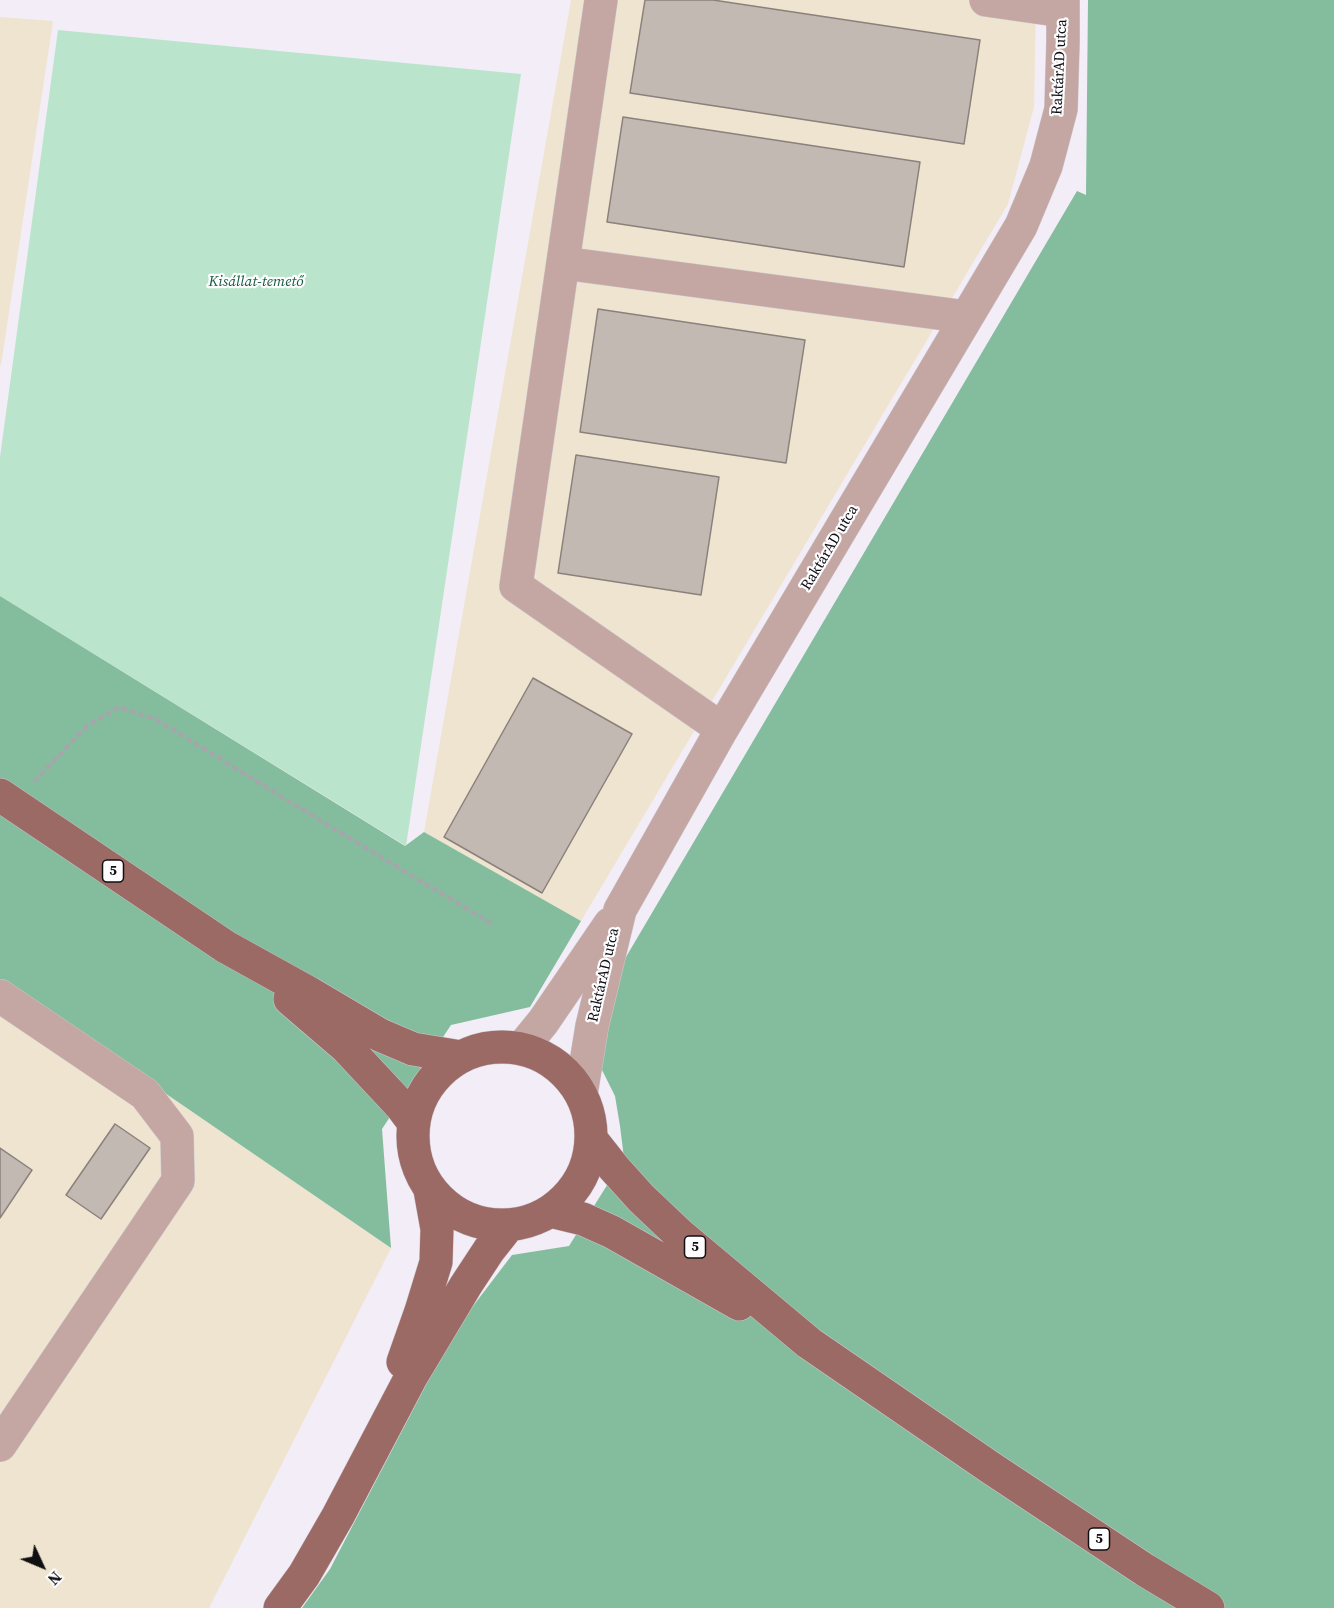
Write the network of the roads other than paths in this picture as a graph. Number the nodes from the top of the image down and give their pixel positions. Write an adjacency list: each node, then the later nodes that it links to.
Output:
1 (601, 0): 4 (street)
2 (986, 0): 3 (street)
3 (1063, 6): 5 (street, RaktárAD utca)
4 (563, 263): 5 (street); 6 (street)
5 (967, 317): 6 (street, RaktárAD utca)
6 (722, 729): 8 (street, RaktárAD utca)
7 (7, 800): 9 (main road, 5)
8 (620, 910): 11 (street); 13 (street, RaktárAD utca)
9 (226, 946): 12 (main road, 5); 14 (main road, 5)
10 (0, 996): 20 (street)
11 (521, 1049): 12 (main road, 5); 13 (main road, 5)
12 (461, 1057): 14 (main road, 5)
13 (581, 1095): 15 (main road, 5)
14 (414, 1123): 16 (main road, 5)
15 (591, 1139): 17 (main road, 5); 19 (main road, 5)
16 (430, 1190): 18 (main road, 5); 21 (main road)
17 (550, 1211): 18 (main road, 5); 19 (main road, 5)
18 (508, 1226): 21 (main road)
19 (809, 1343): 23 (main road, 5)
20 (0, 1445)
21 (367, 1462): 22 (main road)
22 (280, 1608)
23 (1208, 1608)

